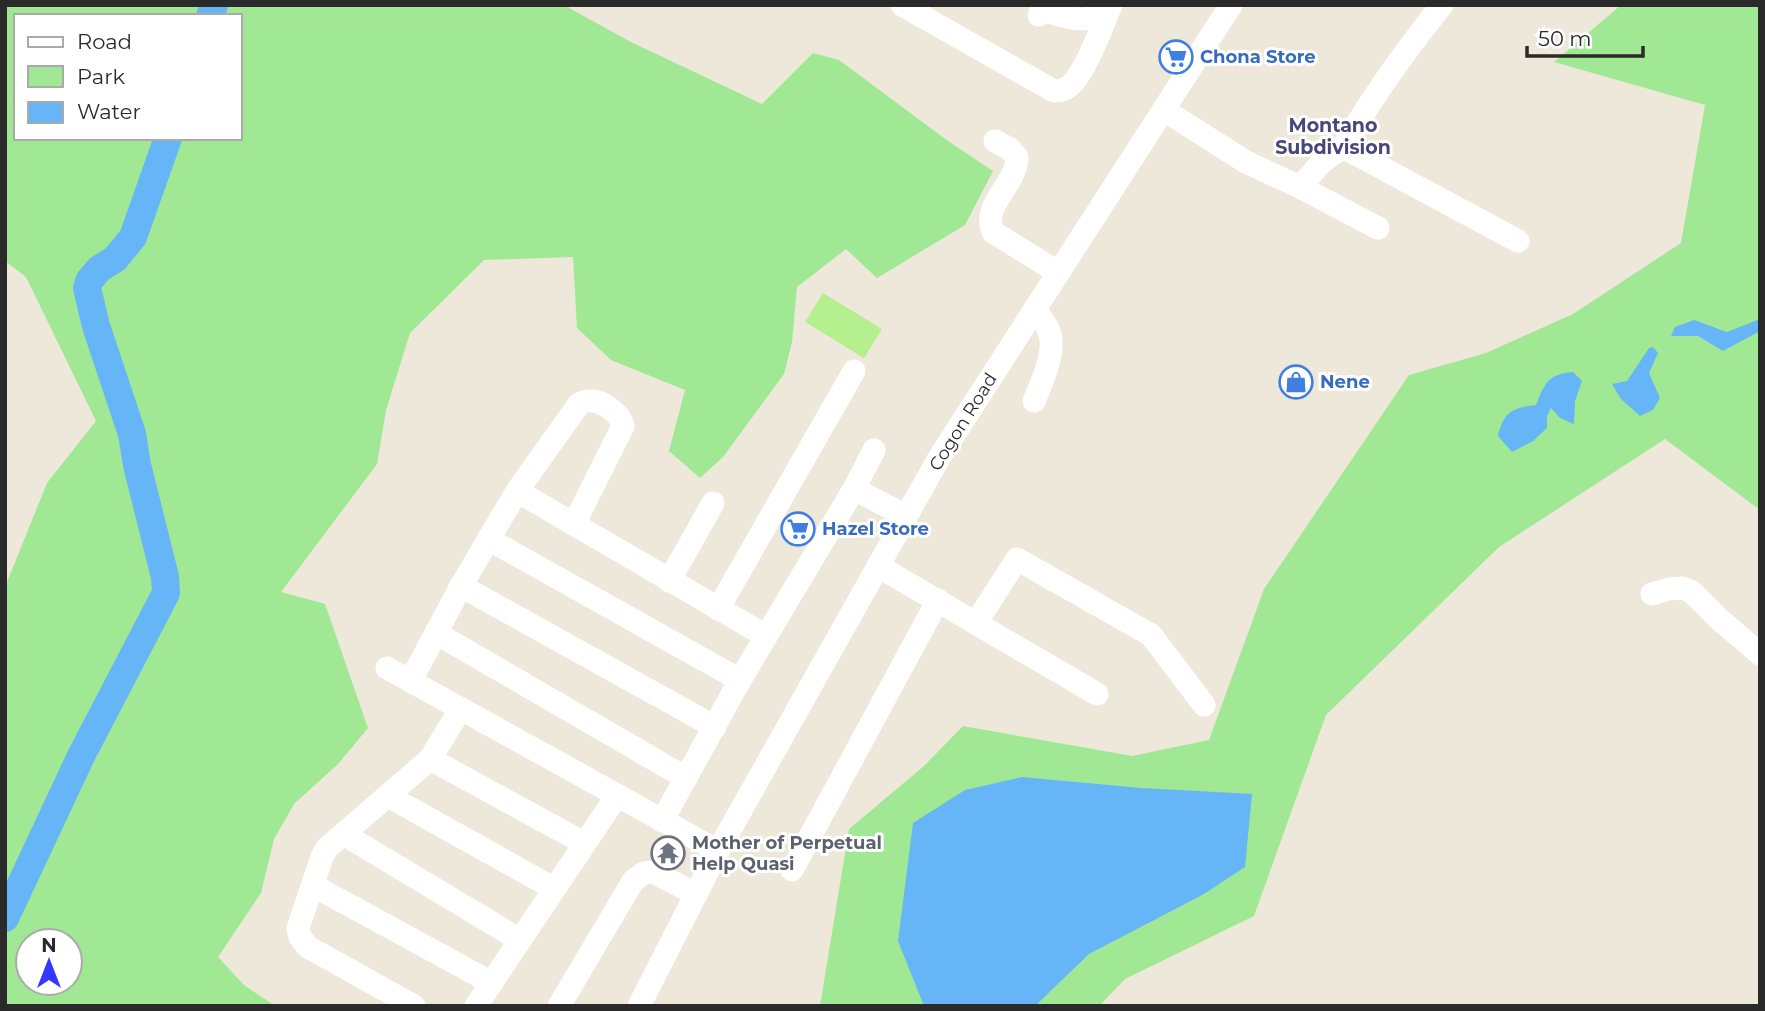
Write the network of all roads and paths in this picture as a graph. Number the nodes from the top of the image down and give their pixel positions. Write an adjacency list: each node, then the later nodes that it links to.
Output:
1 (902, 5): 2 (street)
2 (1109, 5): 5 (street)
3 (1231, 5): 6 (street, Cogon Road)
4 (1442, 5): 8 (street)
5 (1039, 15)
6 (1164, 110): 9 (street); 12 (street, Cogon Road)
7 (995, 141): 12 (street)
8 (1343, 147): 9 (street); 11 (street)
9 (1300, 187): 10 (street)
10 (1378, 228)
11 (1518, 241)
12 (1059, 273): 13 (street, Cogon Road)
13 (1035, 309): 15 (street); 20 (street, Cogon Road)
14 (855, 371): 28 (street)
15 (1034, 401)
16 (874, 450): 17 (street)
17 (855, 489): 20 (street); 31 (street)
18 (517, 491): 21 (street); 21 (street); 22 (street)
19 (713, 503): 24 (street)
20 (906, 516): 23 (street, Cogon Road)
21 (574, 524): 24 (street)
22 (488, 539): 25 (street); 35 (street)
23 (878, 566): 27 (street); 47 (street, Cogon Road)
24 (669, 581): 28 (street)
25 (461, 586): 30 (street); 39 (street)
26 (1652, 594): 32 (street)
27 (938, 600): 29 (street); 48 (street)
28 (718, 609): 31 (street)
29 (976, 623): 36 (street); 37 (street)
30 (436, 633): 34 (street); 41 (street)
31 (766, 636): 35 (street)
32 (1760, 654)
33 (387, 668): 34 (street)
34 (411, 680): 38 (street)
35 (740, 680): 39 (street)
36 (1097, 694)
37 (1204, 705)
38 (460, 710): 40 (street); 43 (street)
39 (715, 726): 41 (street)
40 (430, 759): 42 (street); 46 (street)
41 (685, 778): 44 (street)
42 (388, 796): 45 (street); 50 (street)
43 (616, 797): 44 (street); 46 (street)
44 (662, 821): 47 (street)
45 (345, 835): 49 (street); 52 (street)
46 (584, 843): 50 (street)
47 (718, 851): 51 (street, Cogon Road)
48 (792, 870)
49 (314, 886): 53 (street); 54 (street)
50 (554, 888): 52 (street)
51 (696, 894): 56 (street); 57 (street, Cogon Road)
52 (520, 940): 53 (street)
53 (492, 983): 55 (street)
54 (414, 1006)
55 (477, 1006)
56 (559, 1006)
57 (639, 1006)

